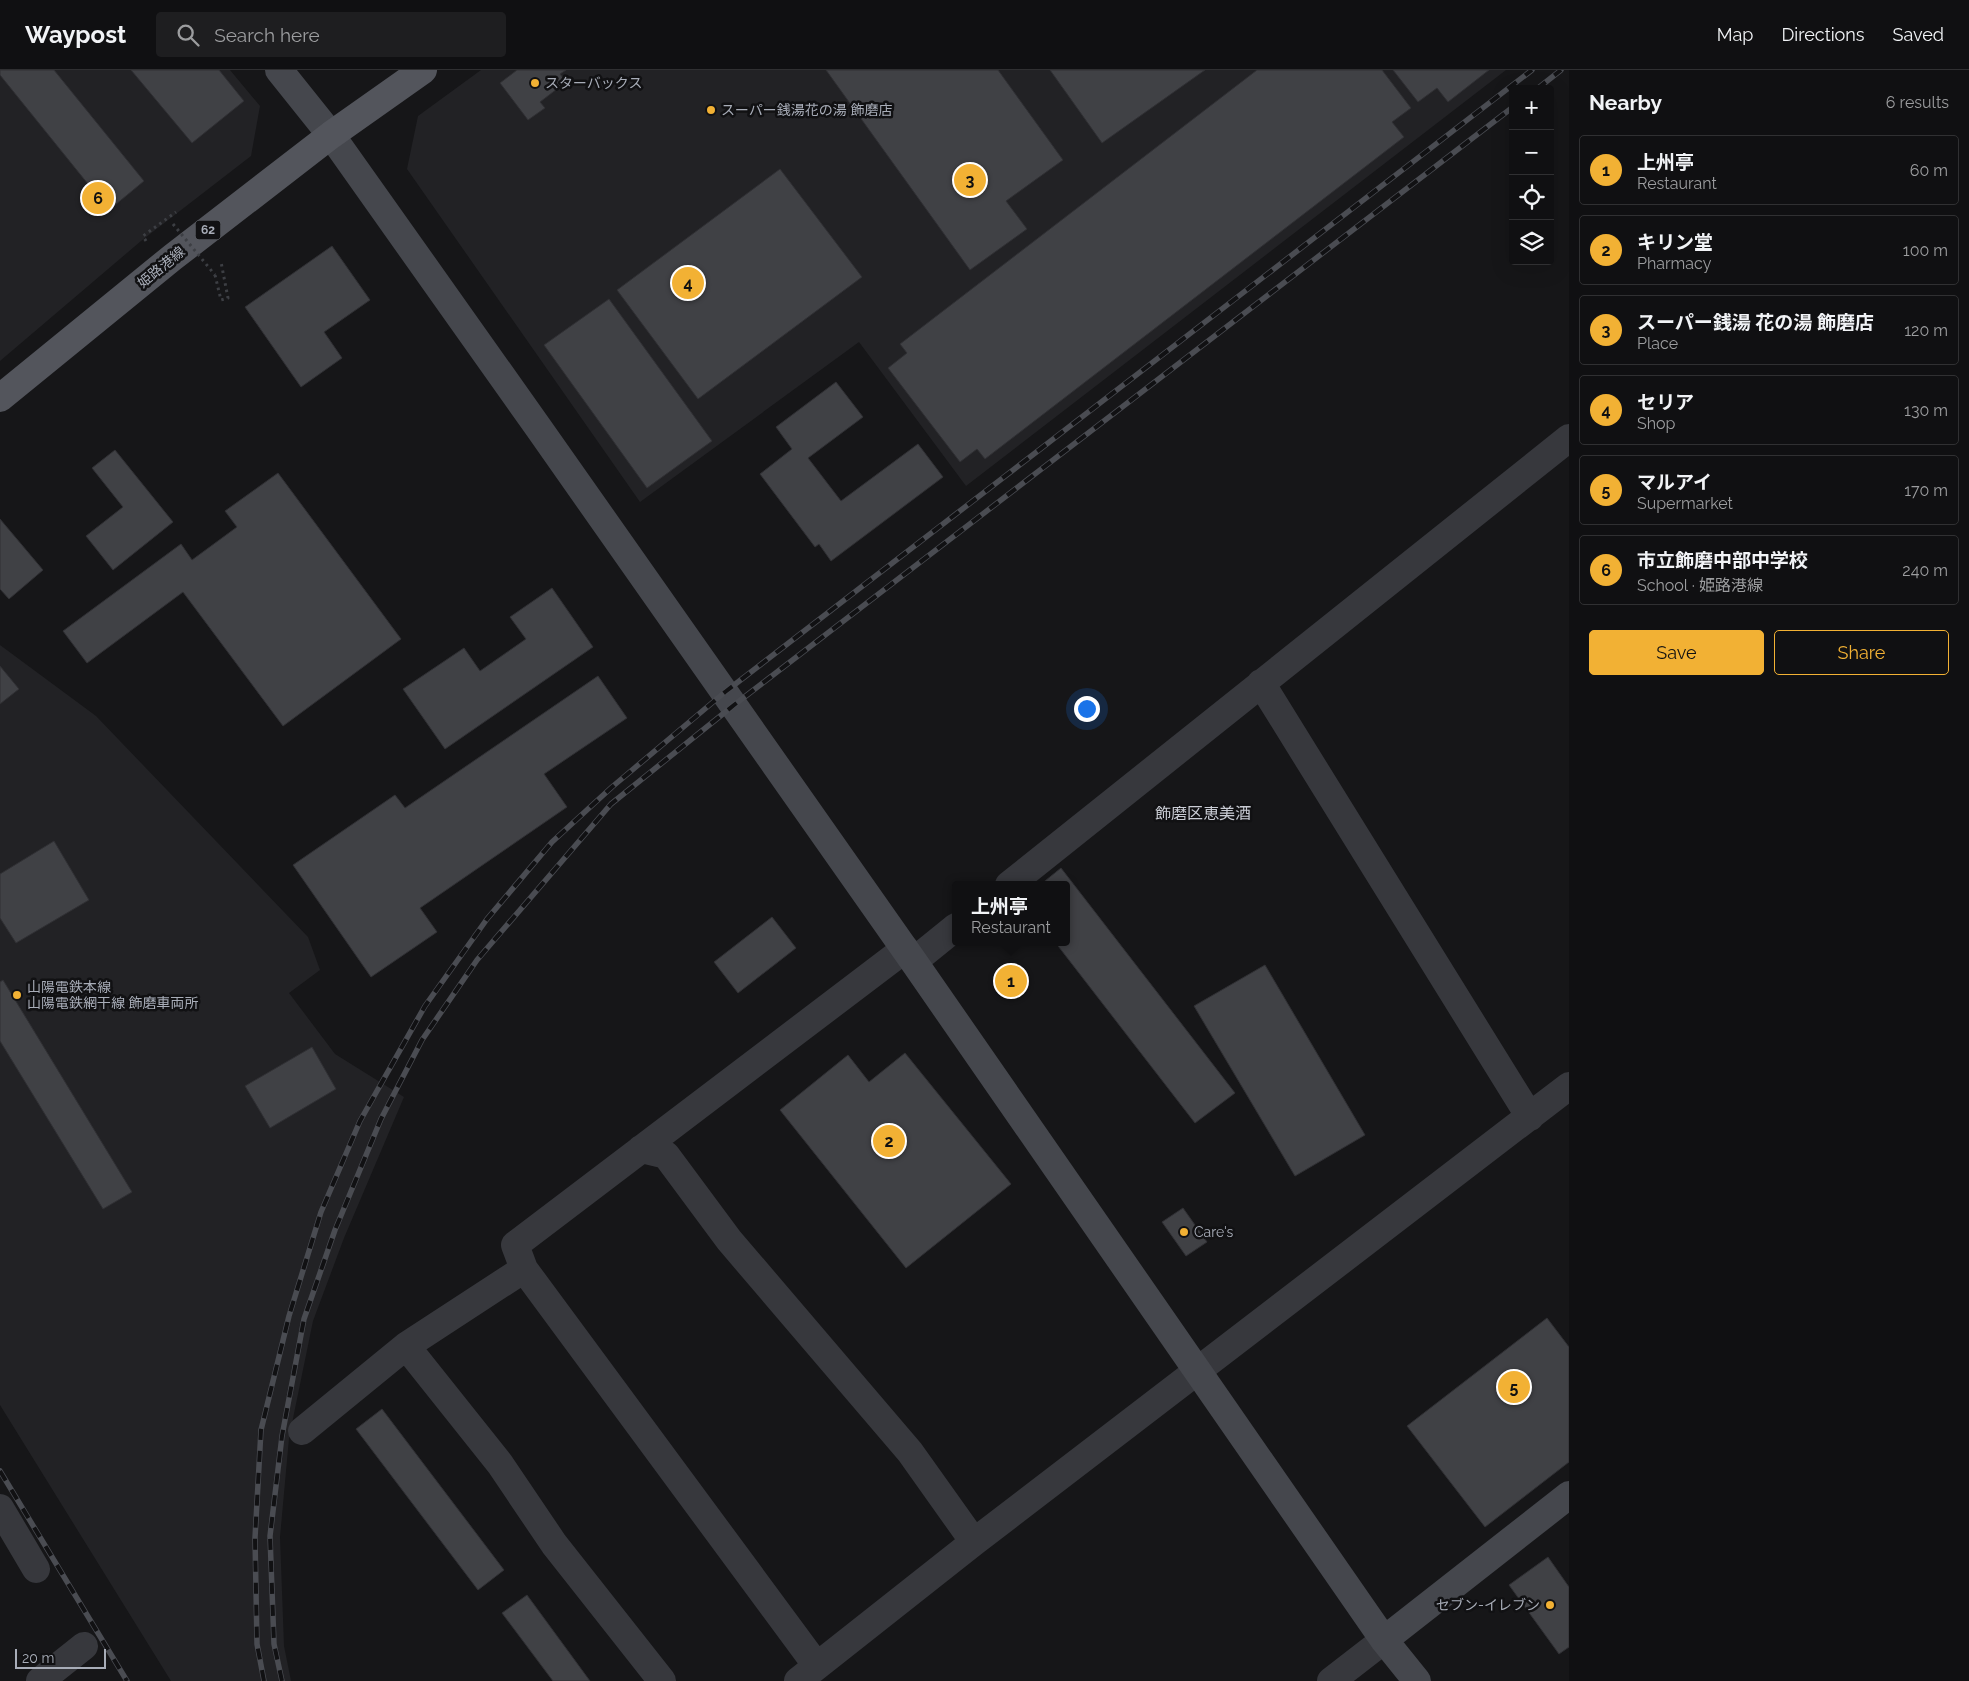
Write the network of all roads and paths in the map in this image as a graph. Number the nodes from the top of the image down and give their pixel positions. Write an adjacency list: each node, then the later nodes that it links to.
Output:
1 (279, 70): 3 (street)
2 (423, 70): 3 (main road, 姫路港線 / 62)
3 (331, 135): 6 (main road, 姫路港線 / 62); 11 (street)
4 (173, 224): 5 (path, bridge)
5 (221, 262)
6 (0, 398)
7 (1569, 438): 8 (street)
8 (1261, 683): 9 (street); 13 (street)
9 (1014, 881)
10 (952, 929): 11 (street)
11 (909, 955): 14 (street); 17 (street)
12 (1569, 1086): 13 (street)
13 (1530, 1117): 17 (street)
14 (641, 1149): 15 (street); 21 (street)
15 (524, 1269): 16 (street); 25 (street)
16 (406, 1346): 18 (street); 27 (street)
17 (1196, 1372): 21 (street); 23 (street)
18 (302, 1431)
19 (1569, 1495): 23 (street)
20 (0, 1508): 22 (street)
21 (974, 1542): 25 (street)
22 (36, 1569)
23 (1384, 1640): 28 (street); 29 (street)
24 (84, 1646): 26 (street)
25 (808, 1674)
26 (40, 1681)
27 (662, 1681)
28 (1331, 1681)
29 (1417, 1681)

